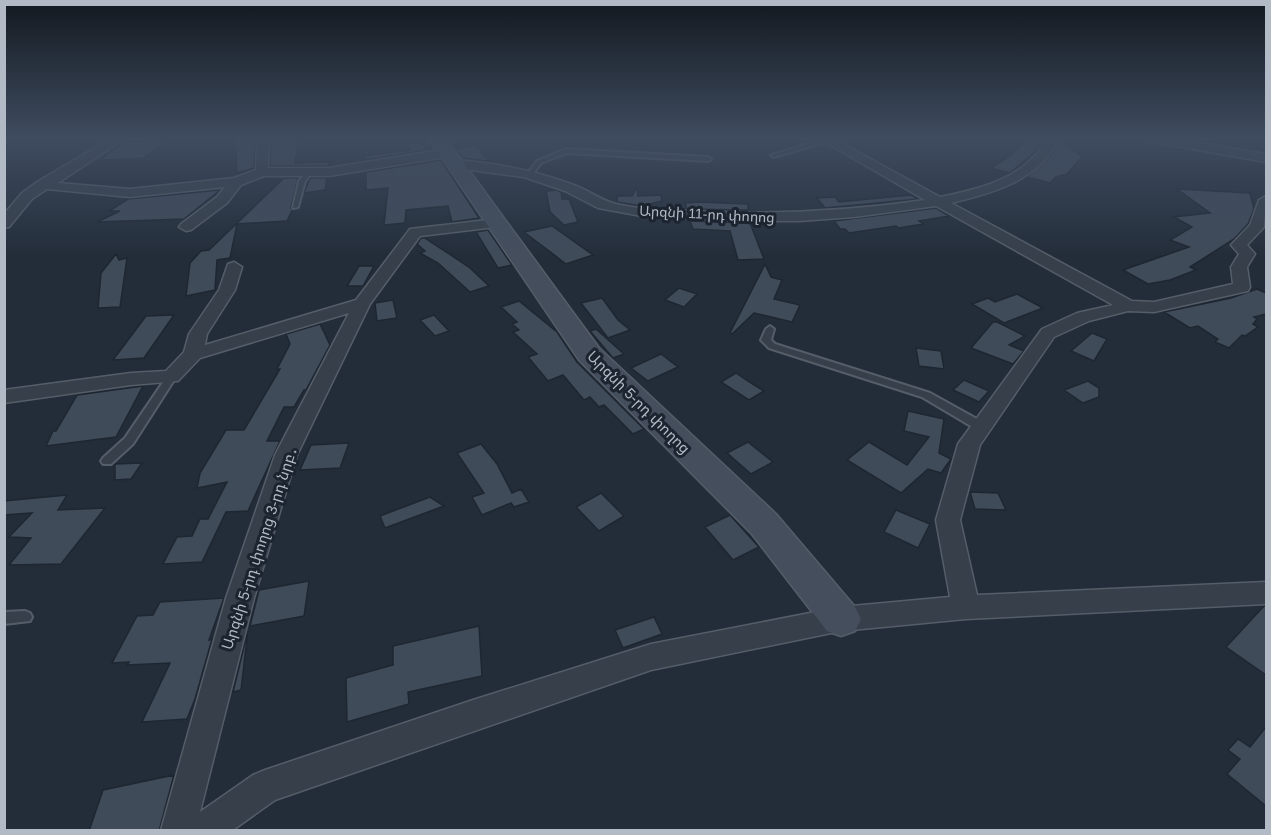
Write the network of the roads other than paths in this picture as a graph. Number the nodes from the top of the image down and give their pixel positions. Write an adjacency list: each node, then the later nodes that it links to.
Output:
1 (54, 178): 9 (street)
2 (246, 178): 8 (street)
3 (304, 178): 12 (lane)
4 (465, 178): 13 (street, Արզնի 5-րդ փողոց)
5 (544, 178): 11 (street, Արզնի 11-րդ փողոց)
6 (894, 178): 11 (street)
7 (1015, 178): 11 (street, Արզնի 11-րդ փողոց)
8 (236, 182): 9 (street); 15 (street)
9 (42, 185): 14 (street)
10 (1266, 200): 18 (street)
11 (936, 202): 18 (street)
12 (295, 207)
13 (496, 222): 17 (street, Արզնի 5-րդ փողոց 3-րդ նրբ․); 29 (street, Արզնի 5-րդ փողոց)
14 (4, 224)
15 (186, 227)
16 (234, 267): 20 (street)
17 (362, 304): 20 (street); 30 (street, Արզնի 5-րդ փողոց 3-րդ նրբ․)
18 (1128, 306): 23 (street)
19 (770, 330): 23 (lane)
20 (193, 354): 21 (street)
21 (171, 377): 22 (street); 24 (lane)
22 (4, 397)
23 (980, 426): 26 (street)
24 (107, 461)
25 (1266, 593): 26 (street)
26 (966, 607): 29 (street)
27 (25, 617): 28 (lane)
28 (4, 618)
29 (841, 618): 31 (street)
30 (178, 831)
31 (204, 831)

